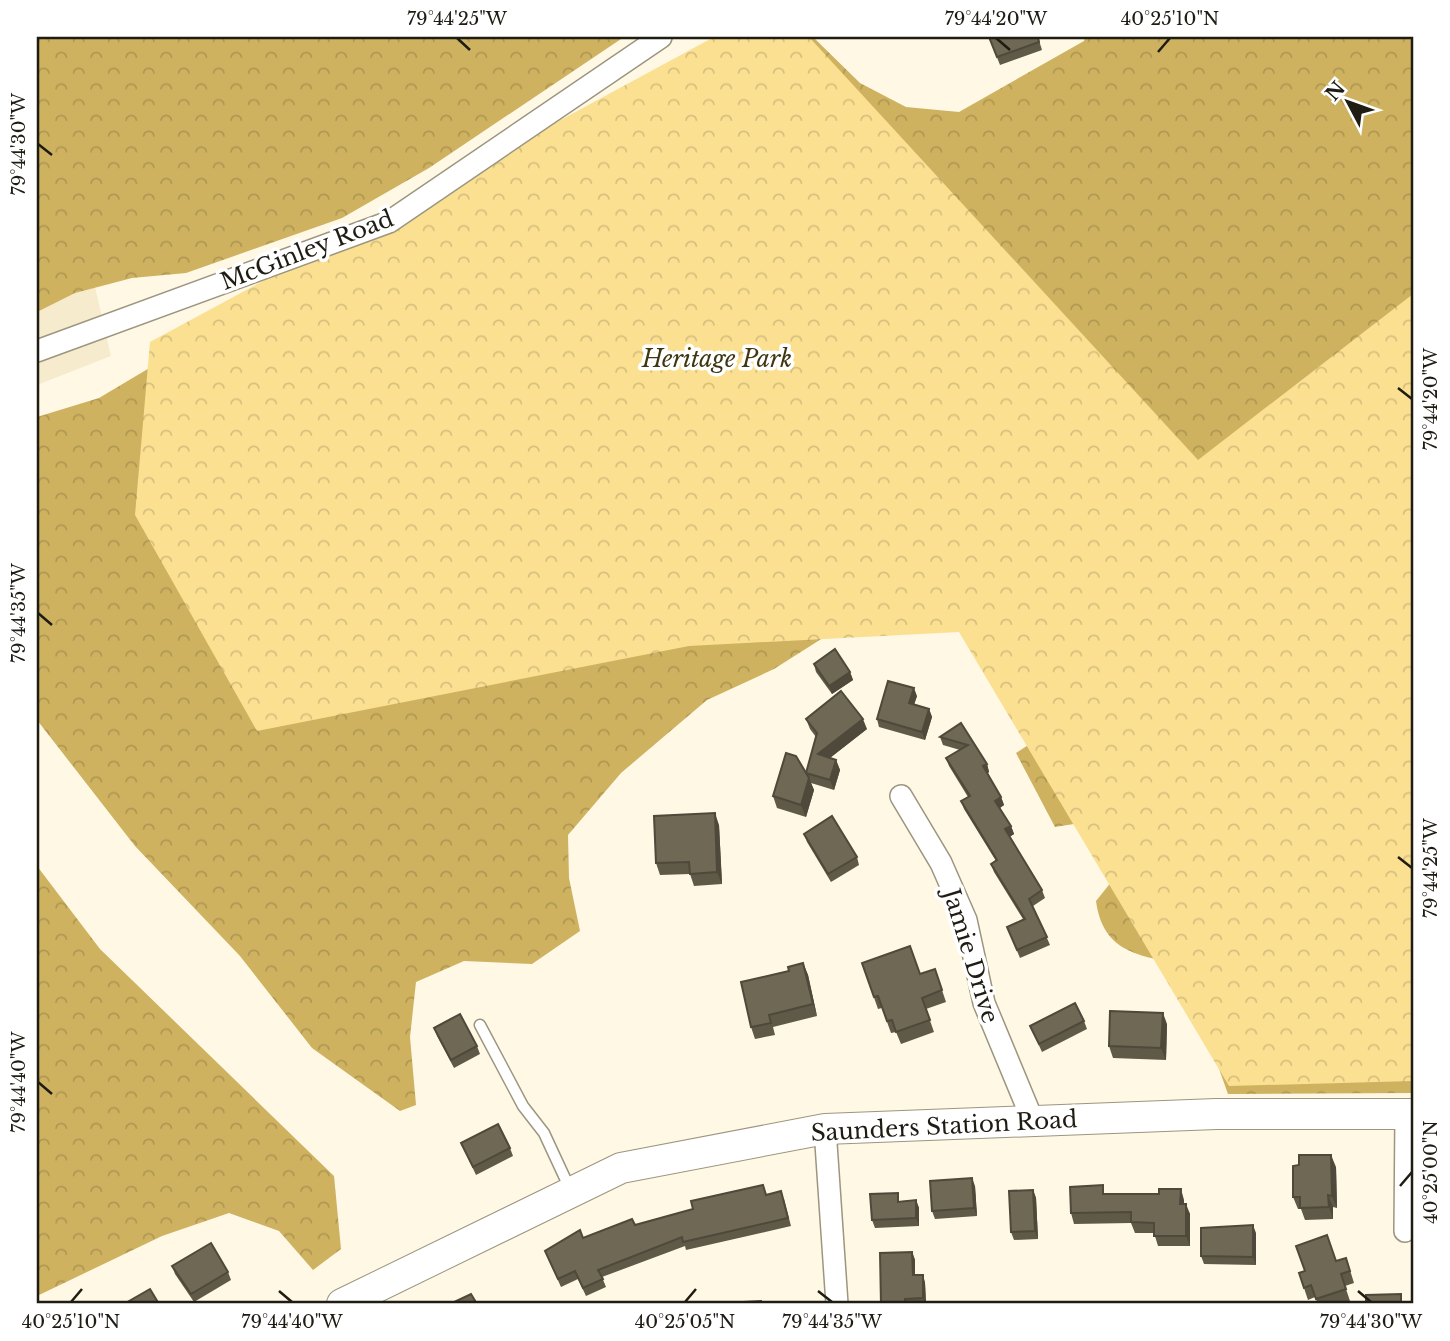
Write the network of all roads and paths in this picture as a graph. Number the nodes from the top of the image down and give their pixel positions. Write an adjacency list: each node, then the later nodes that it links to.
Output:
1 (661, 37): 2 (street, McGinley Road)
2 (37, 351)
3 (901, 796): 6 (street, Jamie Drive)
4 (480, 1025): 8 (lane)
5 (1409, 1114): 6 (street, Saunders Station Road); 9 (street)
6 (1033, 1121): 7 (street, Saunders Station Road)
7 (825, 1129): 8 (street, Saunders Station Road); 11 (street)
8 (571, 1192): 10 (street, Saunders Station Road)
9 (1405, 1231)
10 (342, 1304)
11 (837, 1304)

